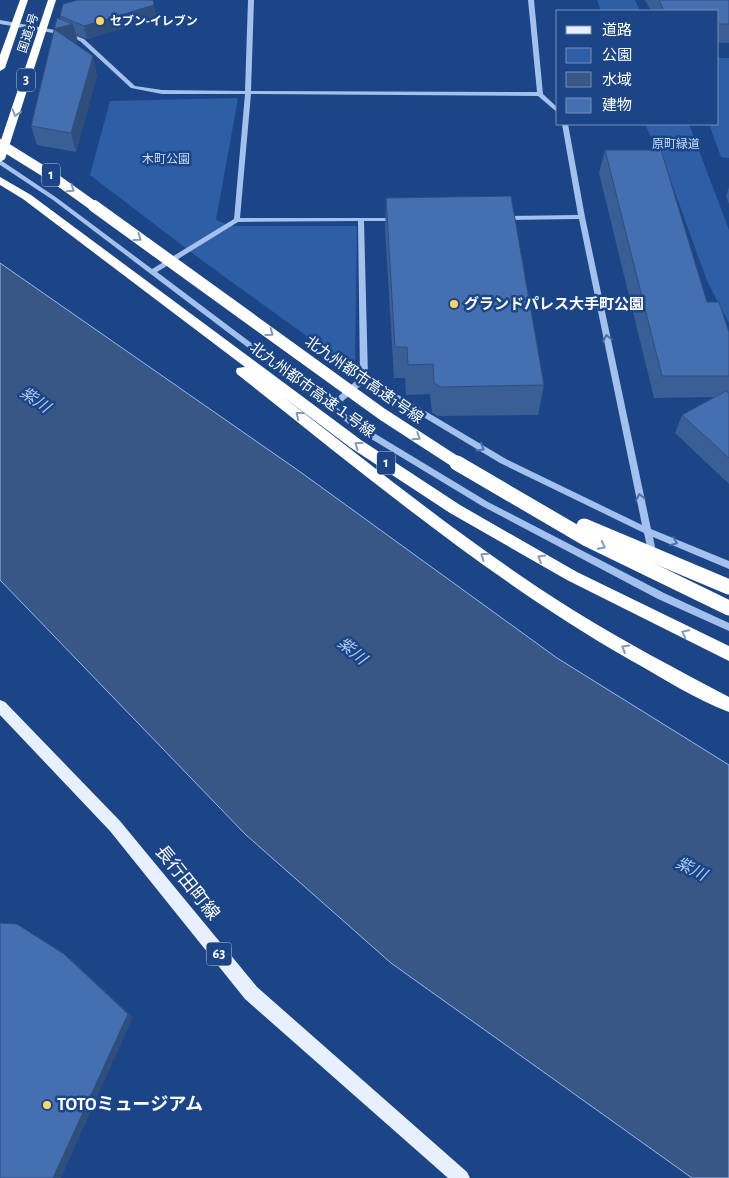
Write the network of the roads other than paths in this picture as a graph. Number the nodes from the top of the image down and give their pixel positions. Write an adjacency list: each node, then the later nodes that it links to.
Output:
1 (24, 0): 6 (highway, 国道3号 / 3)
2 (52, 0): 7 (highway, 国道3号 / 3)
3 (251, 0): 9 (street)
4 (531, 0): 10 (street)
5 (0, 22): 6 (street)
6 (15, 26): 7 (street); 8 (highway, 国道3号 / 3)
7 (41, 30): 9 (street); 14 (highway, 国道3号 / 3, one-way to 14)
8 (0, 68)
9 (248, 93): 10 (street); 20 (street)
10 (540, 94): 11 (street)
11 (556, 109)
12 (565, 125): 16 (street)
13 (0, 144): 25 (highway, 北九州都市高速1号線 / 1, one-way to 25, bridge)
14 (0, 160): 22 (street)
15 (0, 180): 21 (highway, 北九州都市高速１号線 / 1)
16 (582, 217): 18 (street); 26 (street, one-way to 16)
17 (409, 218): 19 (street)
18 (496, 218)
19 (362, 219): 20 (street); 23 (street)
20 (237, 220): 22 (street)
21 (69, 229): 32 (highway, 北九州都市高速１号線 / 1, one-way to 21); 33 (highway, one-way to 21)
22 (152, 272): 24 (street)
23 (364, 378): 24 (street); 26 (street, one-way to 26)
24 (331, 407): 29 (street)
25 (468, 470): 28 (highway, bridge); 30 (highway, 北九州都市高速1号線 / 1, one-way to 30, bridge)
26 (647, 531): 27 (street, one-way to 27); 29 (street)
27 (729, 565)
28 (729, 587)
29 (661, 596): 31 (street)
30 (729, 608)
31 (729, 627)
32 (729, 654)
33 (729, 705)
34 (0, 706): 35 (main road, 長行田町線 / 63)
35 (461, 1178)

